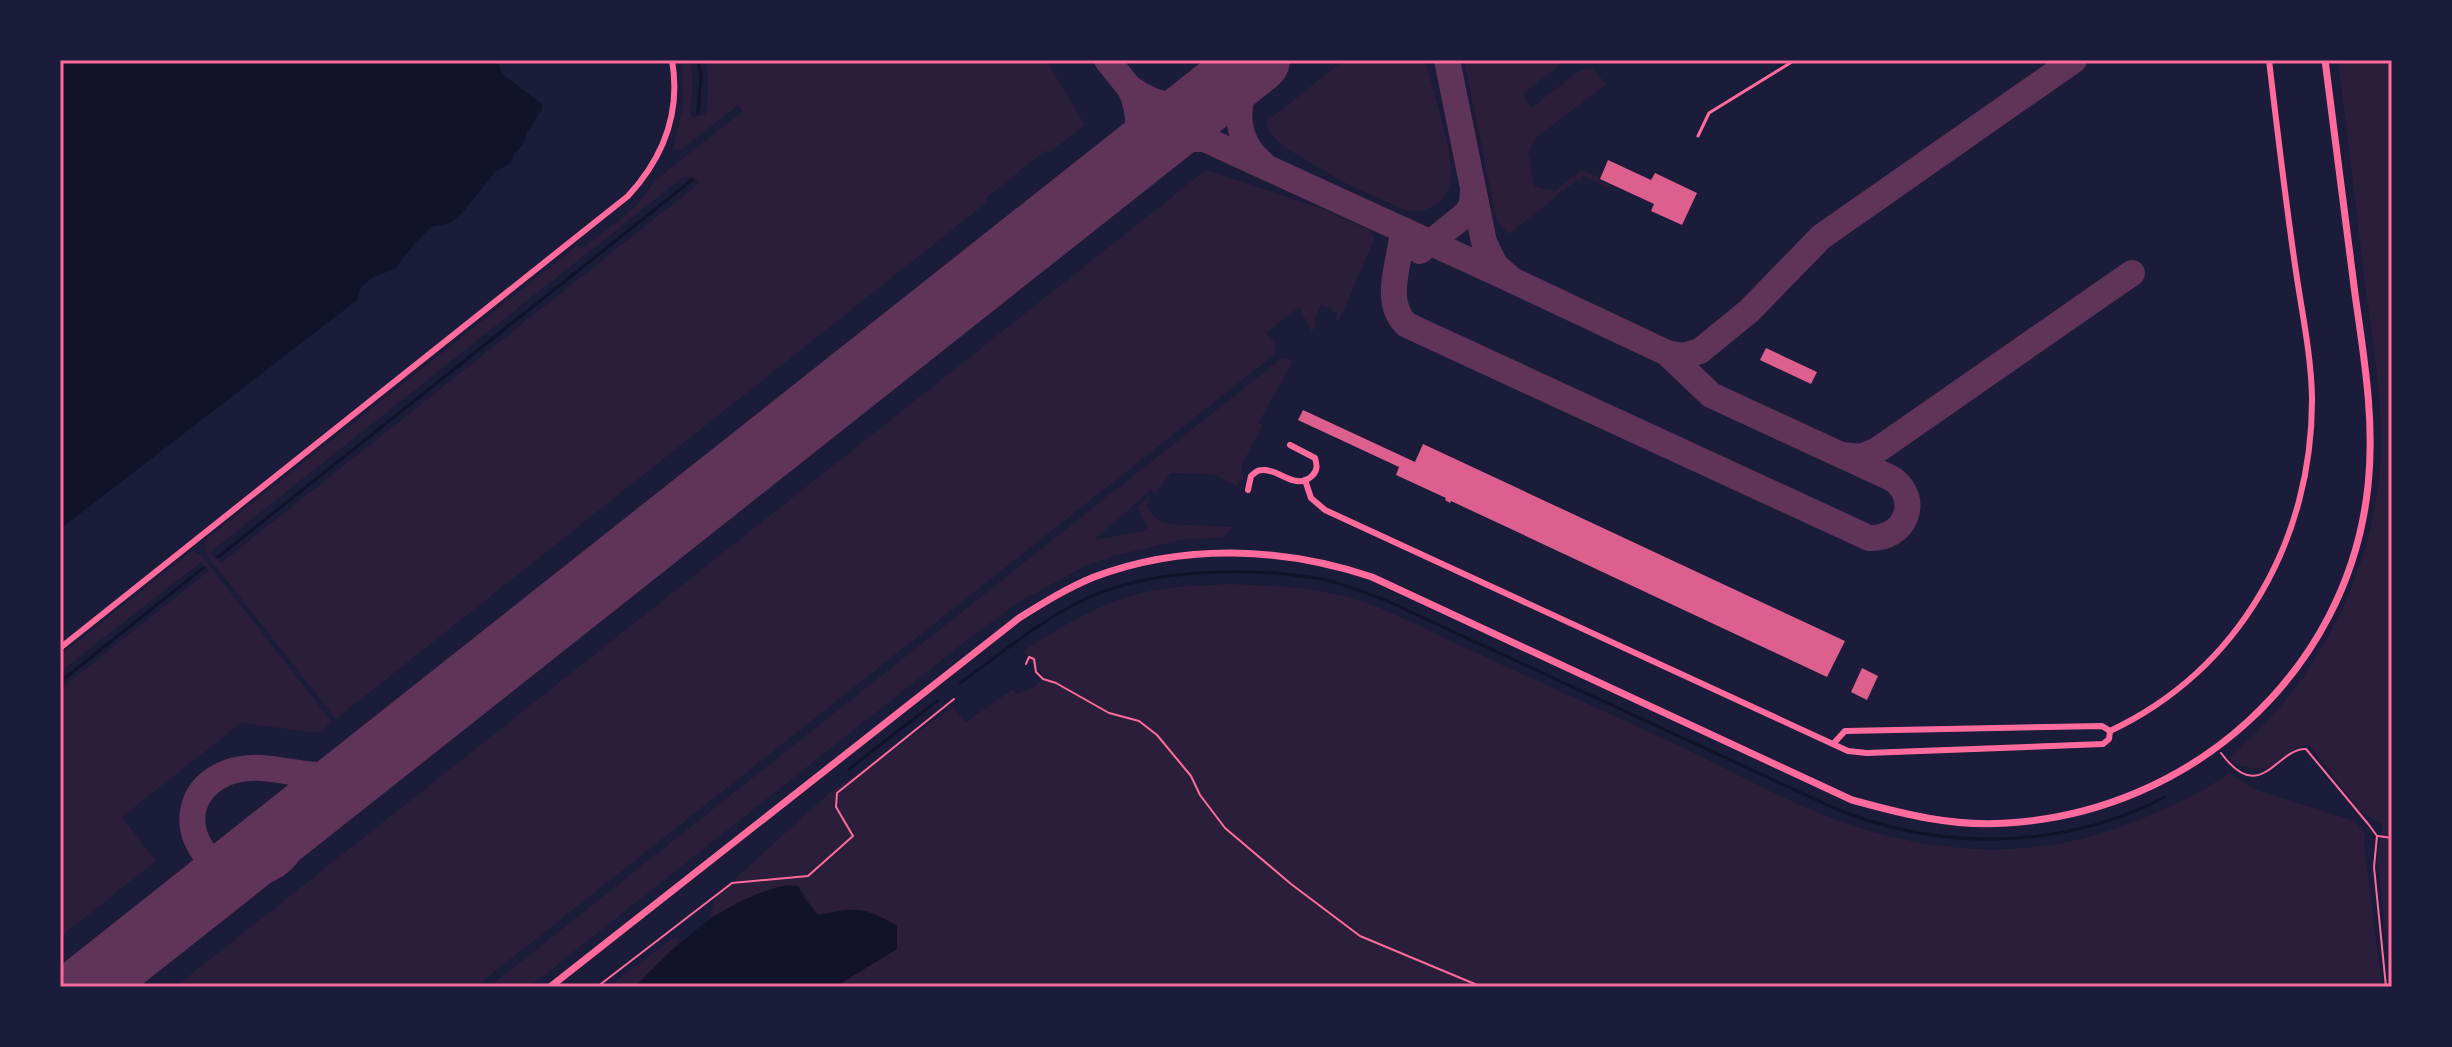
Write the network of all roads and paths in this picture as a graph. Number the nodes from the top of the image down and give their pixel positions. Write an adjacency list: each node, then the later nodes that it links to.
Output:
1 (672, 60): 9 (street)
2 (1795, 60): 5 (lane)
3 (2269, 60): 12 (street)
4 (2325, 60): 17 (street)
5 (1698, 136)
6 (1290, 445): 7 (street)
7 (1305, 480): 8 (street); 13 (street)
8 (1248, 490)
9 (60, 648)
10 (1026, 664): 19 (path)
11 (954, 699): 18 (path)
12 (2110, 731): 13 (street); 13 (street)
13 (1833, 744)
14 (2222, 755): 15 (path)
15 (2377, 836): 16 (path); 20 (path)
16 (2392, 838)
17 (550, 987)
18 (597, 987)
19 (1482, 987)
20 (2386, 987)

